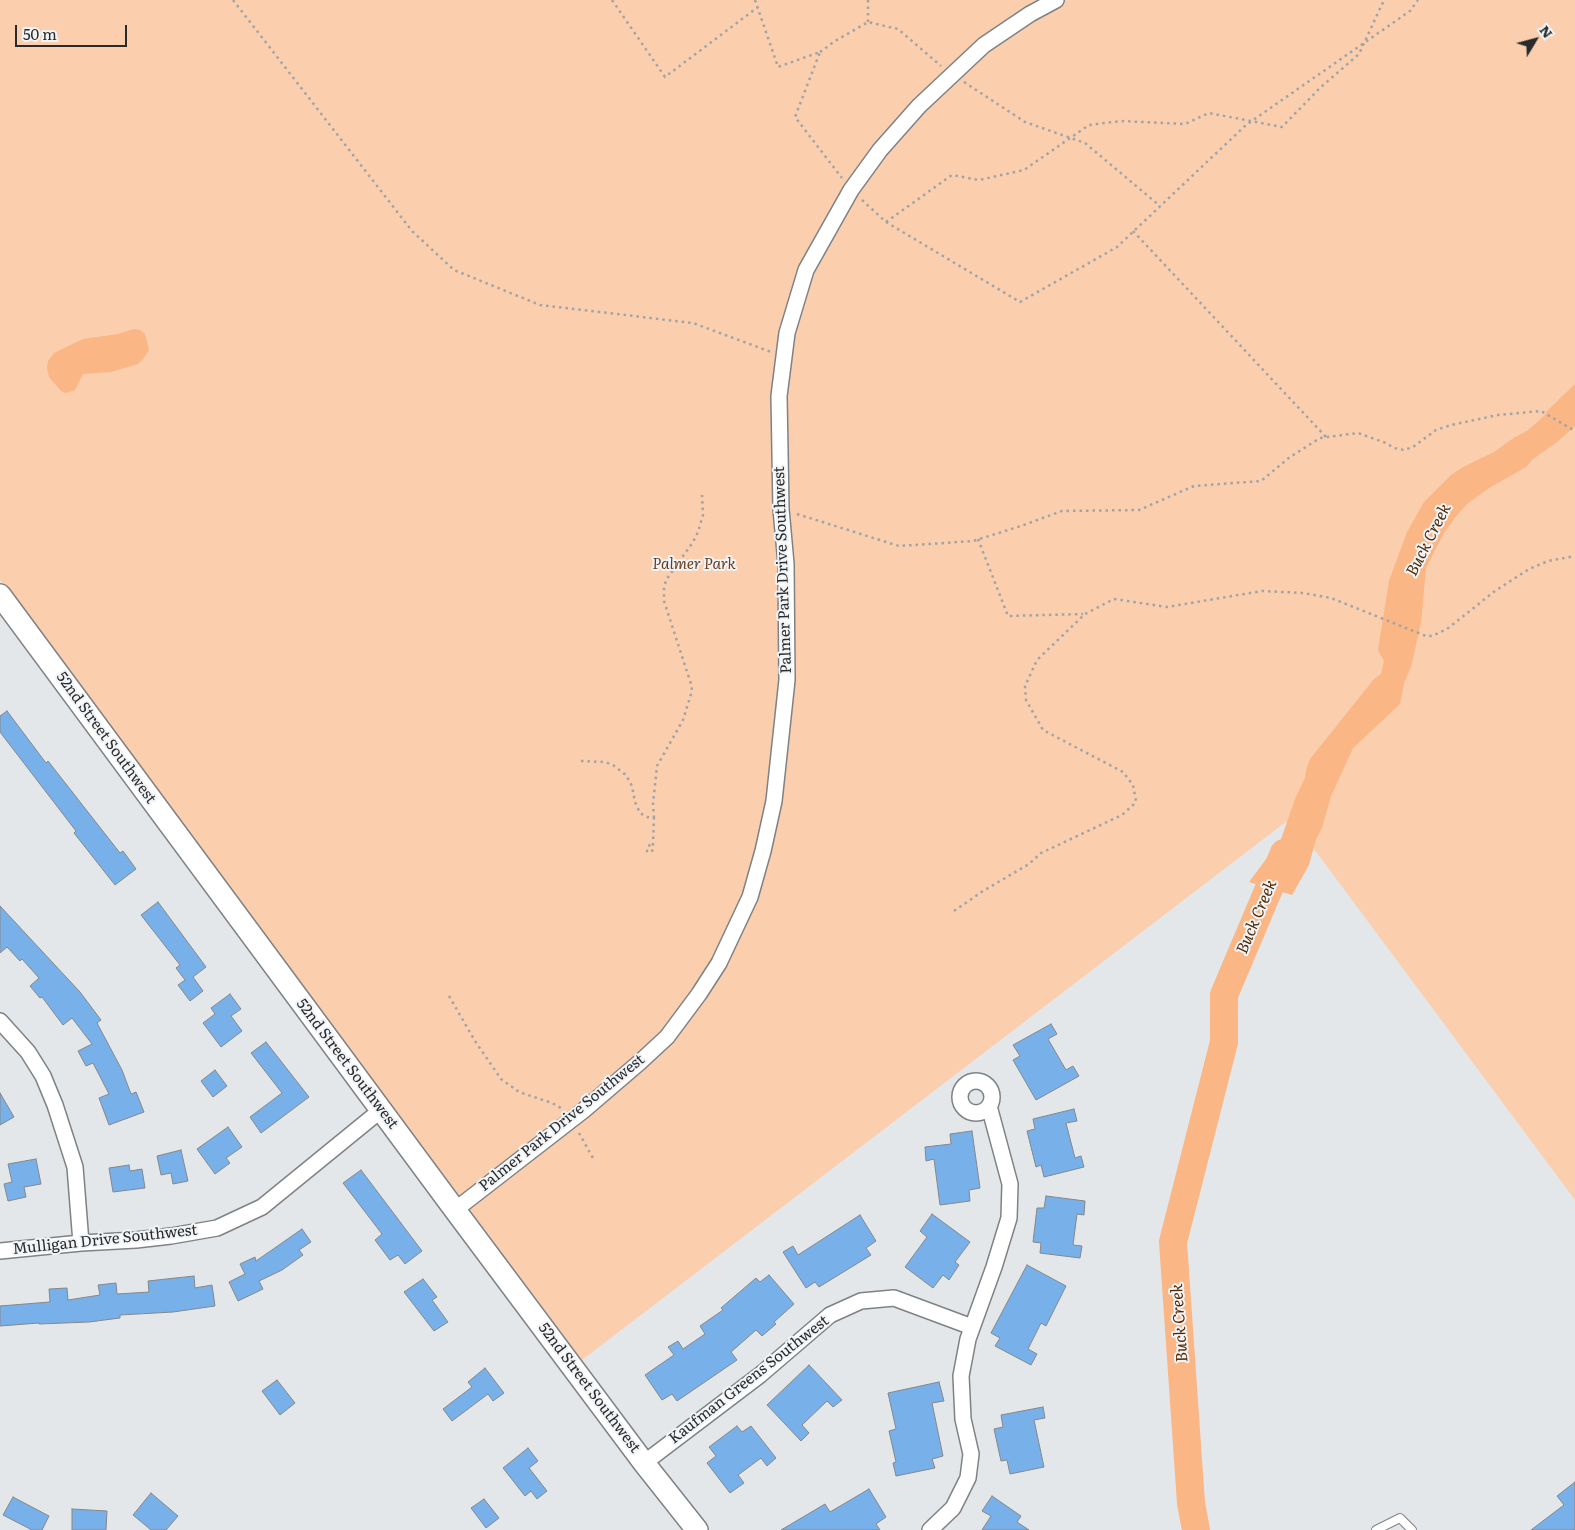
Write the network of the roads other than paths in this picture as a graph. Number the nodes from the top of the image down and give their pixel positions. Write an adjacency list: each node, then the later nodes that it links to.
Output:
1 (1056, 0): 6 (street, Palmer Park Drive Southwest)
2 (0, 595): 5 (street, 52nd Street Southwest)
3 (0, 1021): 7 (street)
4 (989, 1106): 9 (street)
5 (381, 1110): 6 (street, 52nd Street Southwest); 7 (street, Mulligan Drive Southwest)
6 (456, 1210): 10 (street, 52nd Street Southwest)
7 (81, 1243): 8 (street, Mulligan Drive Southwest)
8 (0, 1251)
9 (972, 1327): 10 (street, Kaufman Greens Southwest); 12 (street)
10 (644, 1462): 11 (street, 52nd Street Southwest)
11 (697, 1530)
12 (930, 1530)
13 (1376, 1530): 14 (lane)
14 (1412, 1530)

